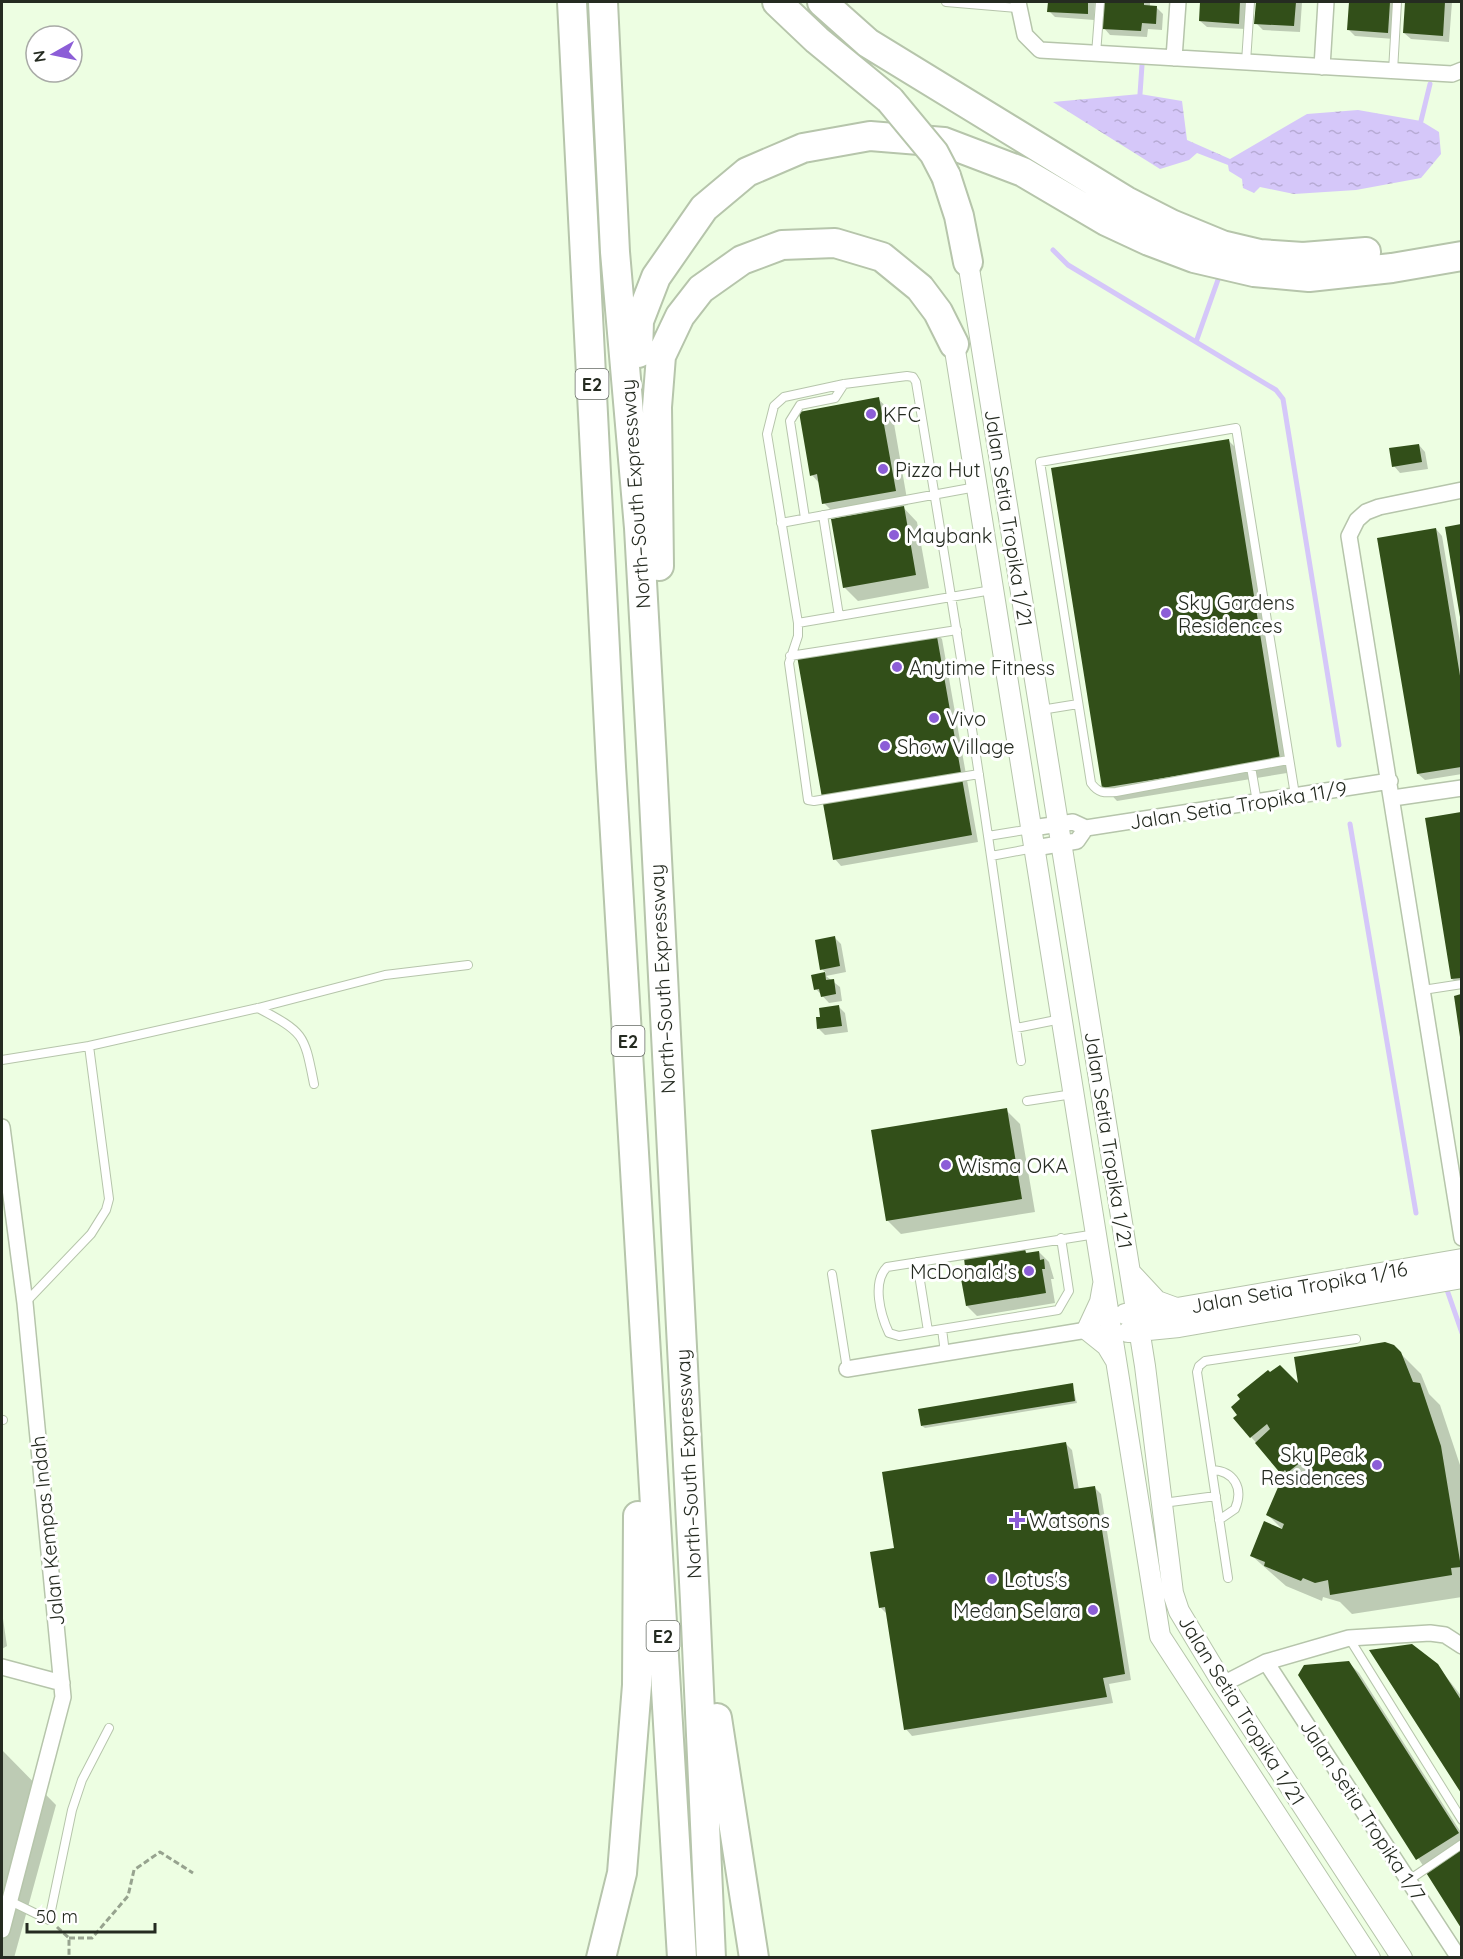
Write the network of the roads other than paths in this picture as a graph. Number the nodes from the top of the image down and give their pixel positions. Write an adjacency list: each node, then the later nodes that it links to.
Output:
1 (572, 2): 78 (highway, North–South Expressway / E2)
2 (603, 2): 29 (highway, North–South Expressway / E2)
3 (777, 2): 20 (highway, bridge)
4 (822, 2): 18 (highway)
5 (946, 2): 11 (lane)
6 (1100, 2): 12 (lane)
7 (1178, 2): 13 (street)
8 (1250, 2): 14 (lane)
9 (1326, 2): 15 (street)
10 (1397, 2): 17 (lane)
11 (1017, 5): 12 (street)
12 (1096, 54): 13 (street)
13 (1174, 58): 14 (street)
14 (1246, 62): 15 (street)
15 (1322, 67): 17 (street)
16 (1461, 70): 17 (street)
17 (1393, 71)
18 (1461, 239)
19 (1461, 256): 29 (highway)
20 (968, 262): 37 (street, Jalan Setia Tropika 1/21)
21 (954, 344): 23 (street, Jalan Setia Tropika 1/21); 39 (highway)
22 (844, 384): 25 (lane); 27 (lane); 28 (lane)
23 (977, 486): 25 (lane); 30 (street, Jalan Setia Tropika 1/21)
24 (1461, 490): 42 (street)
25 (935, 494): 26 (lane); 31 (lane)
26 (823, 515): 27 (lane); 32 (lane)
27 (805, 518): 28 (lane)
28 (781, 523): 33 (lane)
29 (639, 528): 39 (highway, North–South Expressway / E2)
30 (994, 589): 31 (lane); 48 (street, Jalan Setia Tropika 1/21)
31 (952, 597): 32 (lane); 34 (lane)
32 (839, 616): 33 (lane)
33 (798, 623): 35 (lane)
34 (957, 630): 35 (lane); 41 (lane)
35 (790, 656): 41 (lane)
36 (1078, 704): 37 (lane); 38 (lane); 40 (lane)
37 (1040, 710): 47 (street, Jalan Setia Tropika 1/21)
38 (1288, 760): 40 (lane); 44 (lane)
39 (652, 761): 95 (highway, North–South Expressway / E2)
40 (1251, 767): 46 (lane)
41 (979, 774): 50 (lane)
42 (1390, 781): 44 (street, Jalan Setia Tropika 11/9); 45 (street)
43 (1461, 788): 45 (street)
44 (1295, 795): 46 (street, Jalan Setia Tropika 11/9)
45 (1393, 798): 56 (street)
46 (1257, 802): 49 (street, Jalan Setia Tropika 11/9)
47 (1058, 824): 48 (street); 49 (street); 51 (street, Jalan Setia Tropika 1/21)
48 (1032, 828): 50 (lane); 52 (street, Jalan Setia Tropika 1/21)
49 (1086, 828): 51 (street)
50 (988, 836): 53 (lane)
51 (1061, 844): 52 (street); 73 (street, Jalan Setia Tropika 1/21)
52 (1035, 848): 53 (lane); 58 (street, Jalan Setia Tropika 1/21)
53 (991, 856): 59 (lane)
54 (468, 965): 57 (lane)
55 (1461, 984): 56 (lane)
56 (1423, 990): 67 (street)
57 (258, 1008): 60 (lane); 63 (lane)
58 (1063, 1018): 59 (lane); 64 (street, Jalan Setia Tropika 1/21)
59 (1016, 1028): 62 (lane)
60 (89, 1046): 61 (lane); 77 (lane)
61 (2, 1060)
62 (1021, 1061)
63 (314, 1084)
64 (1075, 1094): 65 (lane); 68 (street, Jalan Setia Tropika 1/21)
65 (1027, 1101)
66 (2, 1127): 77 (street, Jalan Kempas Indah)
67 (1459, 1196): 70 (street)
68 (1098, 1234): 69 (lane); 76 (street, Jalan Setia Tropika 1/21)
69 (1062, 1238): 72 (lane); 82 (lane)
70 (1461, 1238)
71 (1461, 1259): 79 (street, Jalan Setia Tropika 1/16)
72 (917, 1262): 84 (lane); 84 (lane)
73 (1130, 1272): 79 (street); 80 (street, Jalan Setia Tropika 1/21)
74 (832, 1274): 89 (lane)
75 (1461, 1278): 79 (street, Jalan Setia Tropika 1/16)
76 (1104, 1280): 81 (street, Jalan Setia Tropika 1/21); 83 (street)
77 (26, 1304): 100 (street, Jalan Kempas Indah)
78 (644, 1314): 108 (highway); 109 (highway, North–South Expressway / E2)
79 (1178, 1317): 80 (street, Jalan Setia Tropika 1/16); 88 (street)
80 (1138, 1322): 81 (street, Jalan Setia Tropika 1/16); 88 (street, Jalan Setia Tropika 1/21)
81 (1112, 1325): 83 (street); 87 (street, Jalan Setia Tropika 1/21)
82 (942, 1329): 84 (lane); 86 (lane)
83 (1087, 1330): 86 (street); 87 (street)
84 (928, 1331)
85 (1356, 1339): 90 (lane)
86 (945, 1353): 89 (street)
87 (1118, 1363): 112 (street, Jalan Setia Tropika 1/21)
88 (1145, 1366): 92 (street, Jalan Setia Tropika 1/21)
89 (847, 1369)
90 (1212, 1470): 91 (lane); 93 (lane)
91 (1216, 1496): 92 (lane); 93 (lane)
92 (1162, 1503): 101 (street, Jalan Setia Tropika 1/21)
93 (1219, 1520): 94 (lane)
94 (1228, 1578)
95 (696, 1601): 110 (highway, North–South Expressway / E2); 111 (highway)
96 (1349, 1638): 97 (street); 98 (street); 103 (lane)
97 (1461, 1646)
98 (1266, 1662): 101 (street); 105 (street, Jalan Setia Tropika 1/7)
99 (2, 1667): 100 (street)
100 (62, 1683): 106 (street, Jalan Kempas Indah)
101 (1223, 1684): 113 (street, Jalan Setia Tropika 1/21)
102 (109, 1728): 106 (lane)
103 (1461, 1820)
104 (1461, 1844): 105 (lane)
105 (1409, 1880): 114 (street, Jalan Setia Tropika 1/7)
106 (10, 1901): 107 (street, Jalan Kempas Indah)
107 (2, 1930)
108 (601, 1958)
109 (681, 1958)
110 (711, 1958)
111 (754, 1958)
112 (1370, 1958)
113 (1402, 1958)
114 (1459, 1958)

